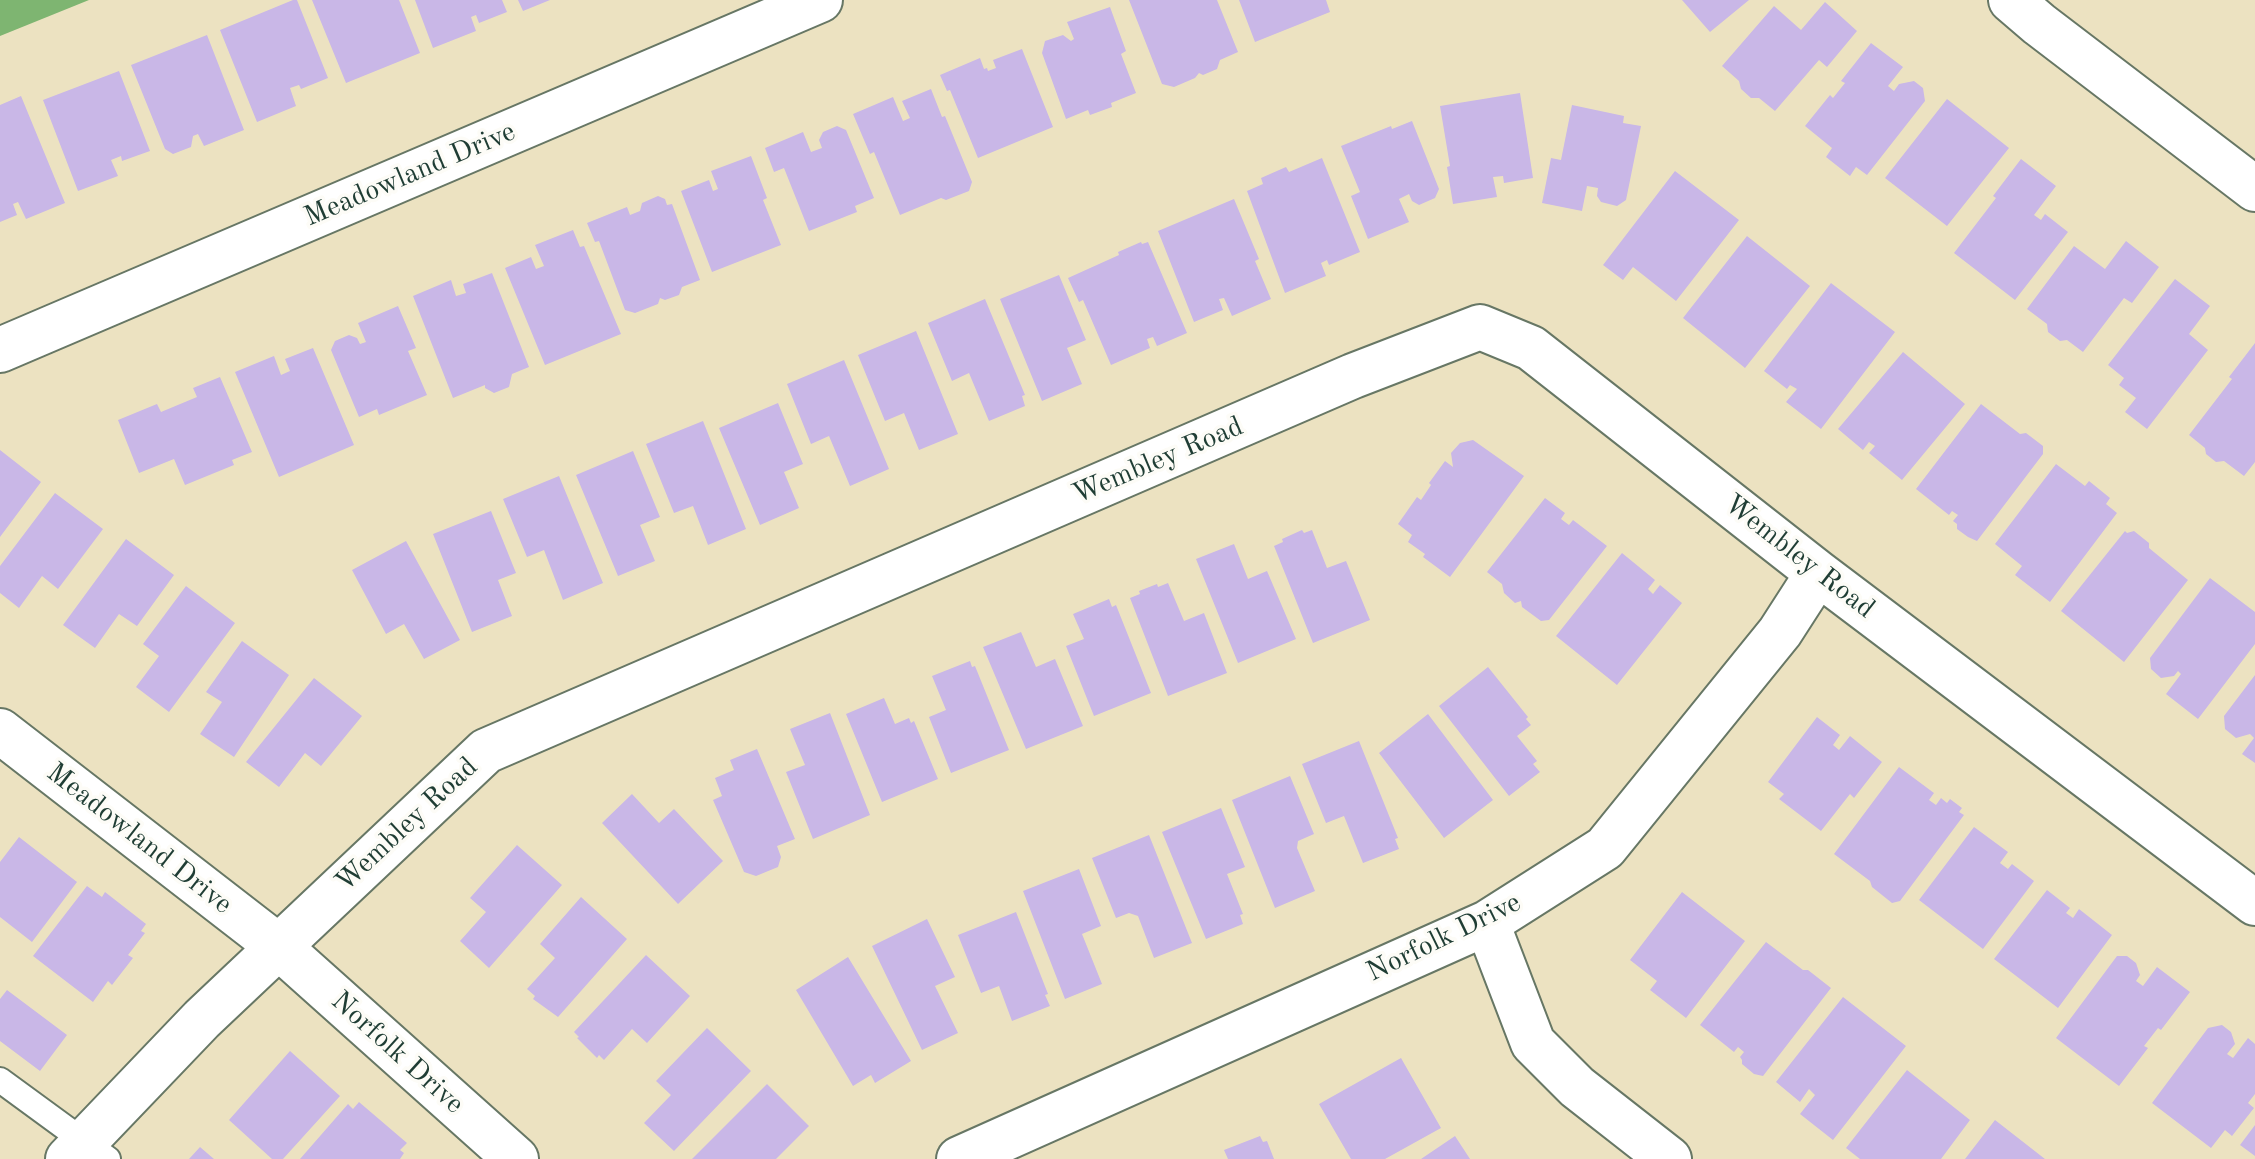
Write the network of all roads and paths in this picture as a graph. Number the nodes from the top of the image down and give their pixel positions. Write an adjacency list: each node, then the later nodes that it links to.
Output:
1 (820, 0): 4 (street, Meadowland Drive)
2 (2011, 0): 3 (street)
3 (2255, 189)
4 (0, 350)
5 (1818, 573): 7 (street, Wembley Road); 8 (street, Norfolk Drive); 9 (street, Wembley Road)
6 (0, 731): 9 (street, Meadowland Drive)
7 (2255, 903)
8 (1487, 923): 13 (street, Norfolk Drive); 14 (street)
9 (279, 947): 11 (street, Wembley Road); 12 (street, Norfolk Drive)
10 (0, 1080): 11 (lane)
11 (87, 1153)
12 (516, 1159)
13 (959, 1159)
14 (1669, 1159)

